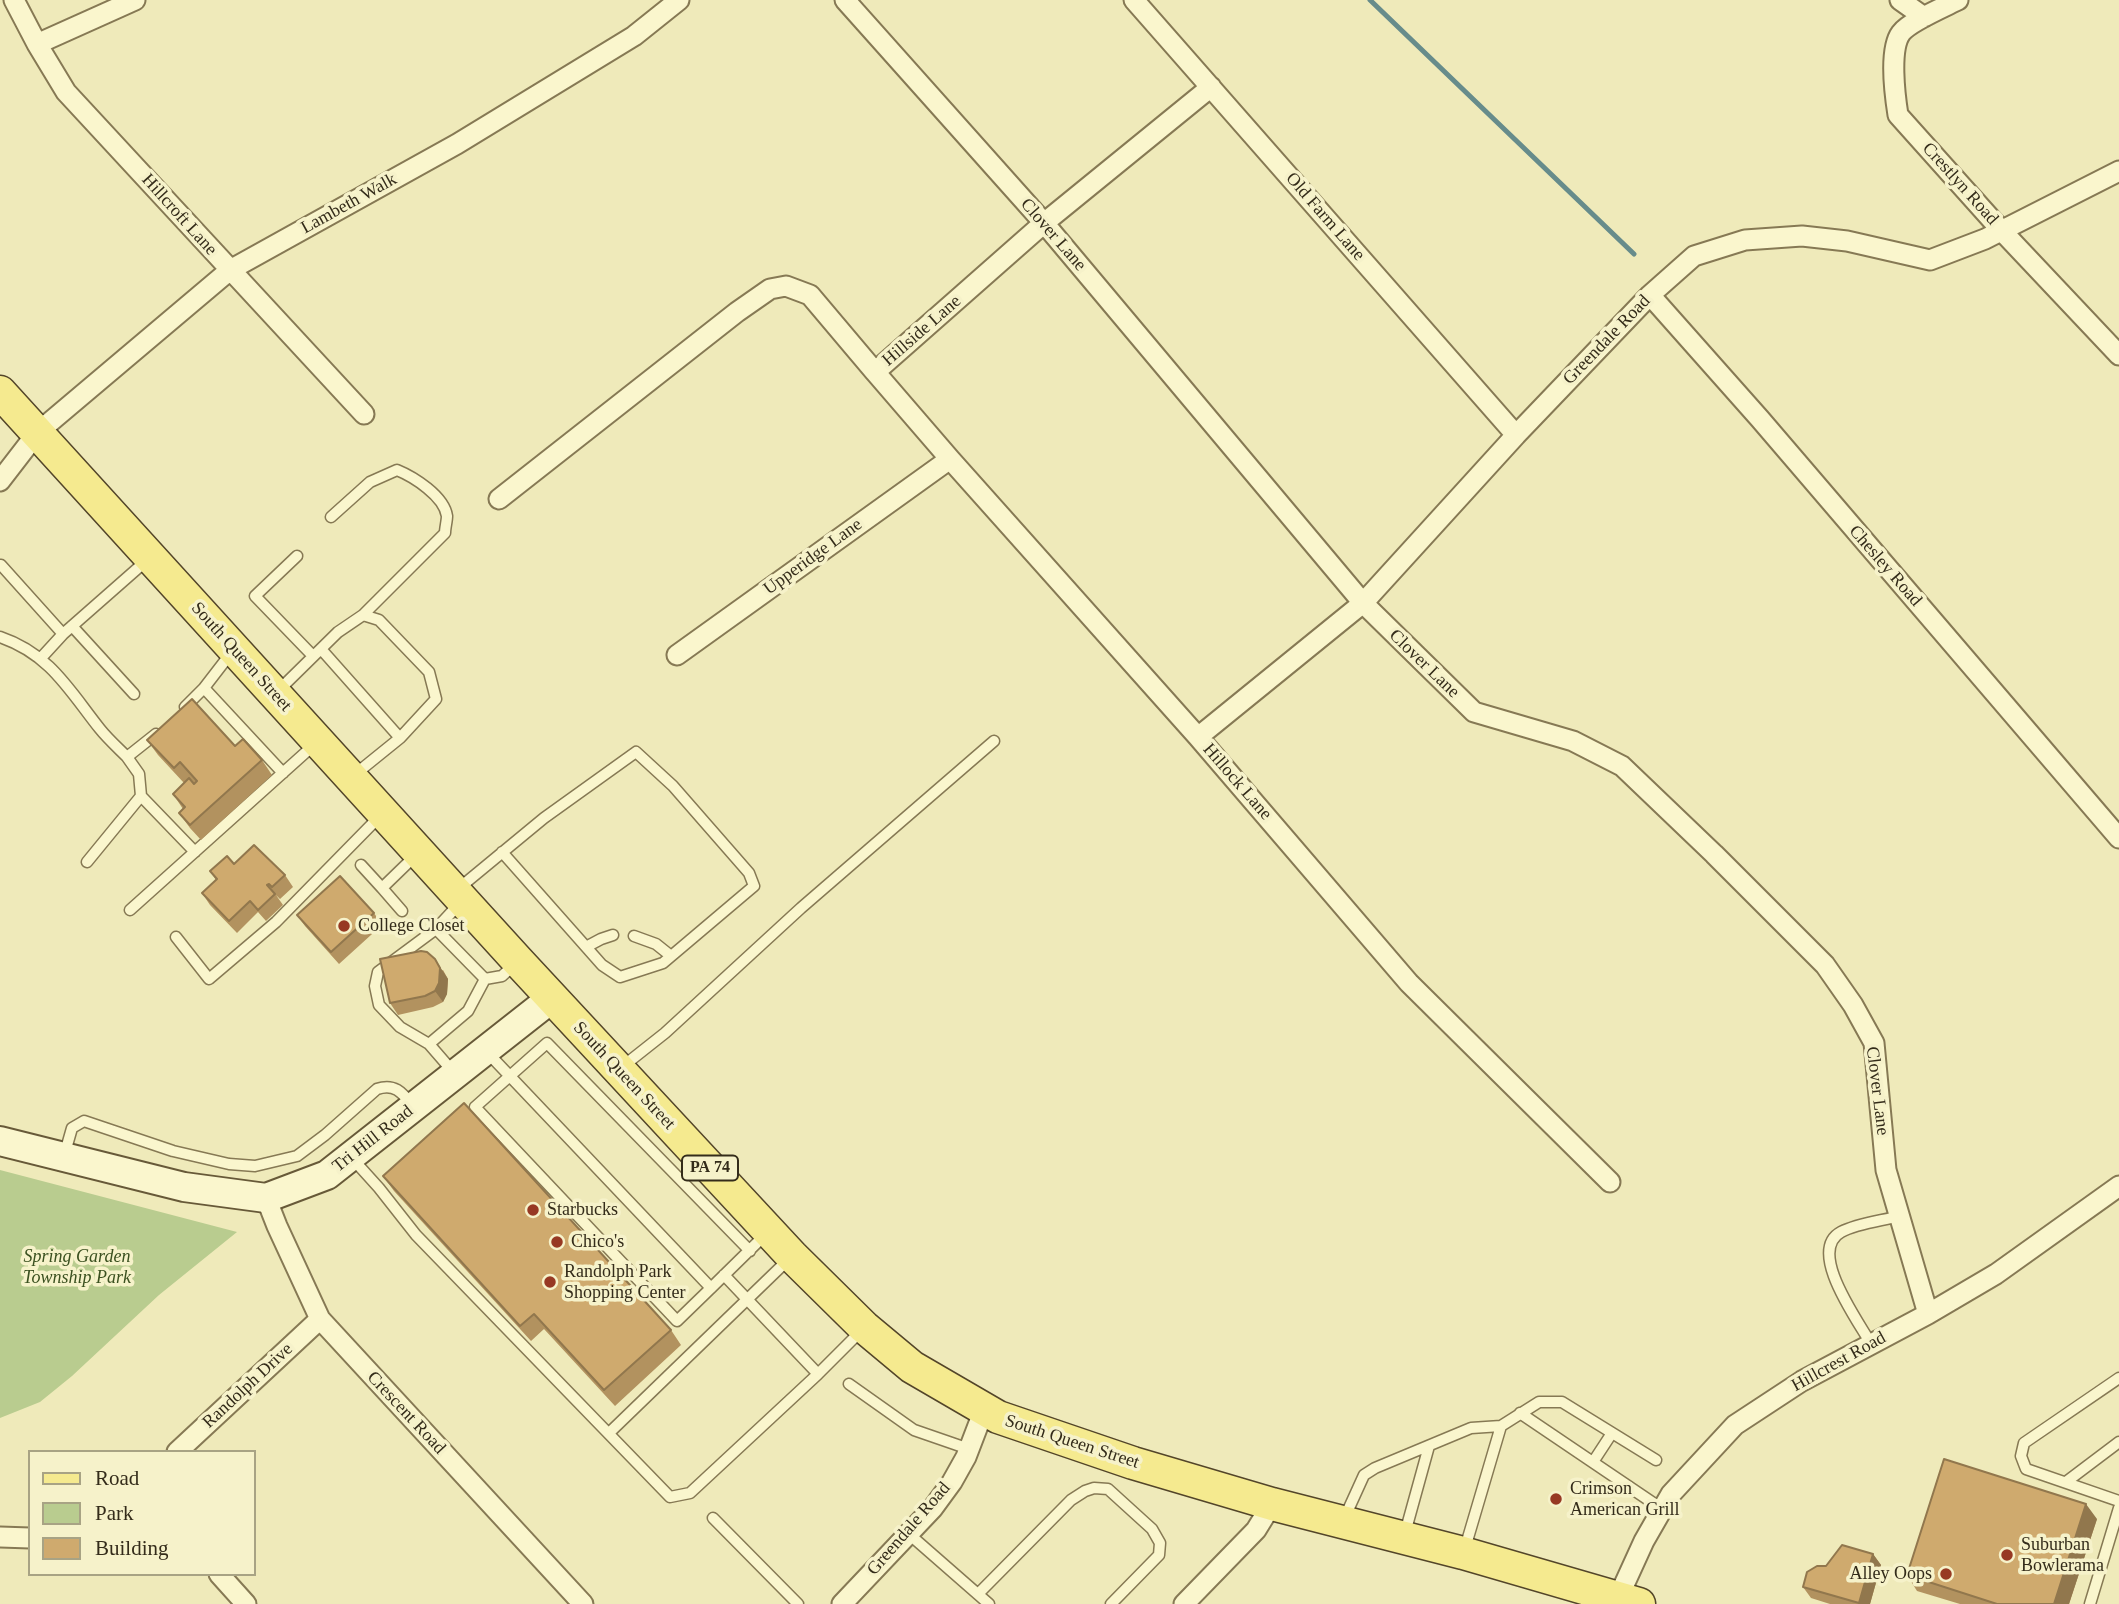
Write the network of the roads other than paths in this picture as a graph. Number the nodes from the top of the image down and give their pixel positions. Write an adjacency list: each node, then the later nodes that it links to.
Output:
1 (14, 0): 9 (street, Hillcroft Lane)
2 (135, 0): 9 (street)
3 (679, 0): 14 (street, Lambeth Walk)
4 (845, 0): 12 (street, Clover Lane)
5 (1134, 0): 10 (street, Old Farm Lane)
6 (1900, 0): 8 (street)
7 (1958, 0): 8 (street, Crestlyn Road)
8 (1924, 17): 13 (street, Crestlyn Road)
9 (37, 44): 14 (street, Hillcroft Lane)
10 (1211, 87): 12 (street, Hillside Lane); 21 (street, Old Farm Lane)
11 (2119, 171): 13 (street, Greendale Road)
12 (1044, 223): 17 (street, Hillside Lane); 29 (street, Clover Lane)
13 (2001, 230): 15 (street, Greendale Road); 16 (street, Crestlyn Road)
14 (230, 270): 19 (street, Hillcroft Lane); 20 (street, Lambeth Walk)
15 (1650, 295): 21 (street, Greendale Road); 52 (street, Chesley Road)
16 (2119, 355)
17 (875, 372): 22 (street, Hillock Lane); 24 (street, Hillside Lane)
18 (0, 392): 20 (main road, South Queen Street / PA 74)
19 (364, 414)
20 (37, 433): 23 (street, Lambeth Walk); 27 (main road, South Queen Street / PA 74)
21 (1516, 435): 29 (street, Greendale Road)
22 (950, 459): 36 (street, Upperidge Lane); 43 (street, Hillock Lane)
23 (0, 481)
24 (499, 499)
25 (331, 517): 30 (lane)
26 (297, 556): 35 (lane)
27 (150, 557): 31 (lane); 34 (main road, South Queen Street / PA 74)
28 (1, 565): 32 (lane)
29 (1363, 603): 43 (street, Greendale Road); 87 (street, Clover Lane)
30 (363, 615): 35 (lane); 44 (lane)
31 (72, 626): 32 (lane); 39 (lane)
32 (63, 634): 37 (lane)
33 (0, 637): 37 (lane)
34 (234, 649): 38 (lane); 40 (main road, South Queen Street / PA 74)
35 (317, 652): 40 (lane); 44 (lane)
36 (677, 655)
37 (41, 658): 47 (lane)
38 (204, 688): 41 (lane); 48 (lane)
39 (134, 694)
40 (275, 694): 45 (main road, South Queen Street / PA 74)
41 (178, 714)
42 (159, 731): 47 (lane)
43 (1198, 737): 83 (street, Hillock Lane)
44 (400, 738): 49 (lane)
45 (318, 741): 48 (lane); 49 (main road, South Queen Street / PA 74)
46 (994, 741): 73 (lane)
47 (127, 757): 50 (lane)
48 (283, 773): 53 (lane)
49 (351, 778): 51 (main road, South Queen Street / PA 74)
50 (141, 796): 53 (lane); 56 (lane)
51 (383, 813): 54 (main road, South Queen Street / PA 74); 65 (lane)
52 (2119, 838)
53 (195, 852): 60 (lane)
54 (419, 852): 58 (lane); 59 (main road, South Queen Street / PA 74)
55 (502, 852): 59 (lane); 66 (lane); 67 (lane)
56 (87, 862)
57 (361, 866): 58 (lane)
58 (382, 888): 61 (lane)
59 (459, 896): 62 (lane); 68 (main road, South Queen Street / PA 74)
60 (130, 910)
61 (402, 911)
62 (436, 929): 69 (lane); 71 (lane)
63 (613, 935): 66 (lane)
64 (634, 936): 67 (lane)
65 (176, 937)
66 (586, 947): 67 (lane)
67 (671, 956)
68 (518, 961): 69 (lane); 70 (main road, South Queen Street / PA 74)
69 (485, 979): 71 (lane)
70 (552, 998): 72 (street, Tri Hill Road); 73 (main road, South Queen Street / PA 74)
71 (429, 1044): 74 (lane)
72 (486, 1051): 74 (street, Tri Hill Road); 75 (lane)
73 (619, 1070): 88 (main road, South Queen Street / PA 74)
74 (456, 1075): 76 (street, Tri Hill Road)
75 (510, 1076): 77 (lane); 88 (lane); 91 (lane)
76 (413, 1107): 80 (lane); 81 (street, Tri Hill Road)
77 (475, 1107): 78 (lane); 91 (lane)
78 (465, 1116)
79 (0, 1141): 80 (street, Tri Hill Road)
80 (64, 1157): 86 (street, Tri Hill Road)
81 (351, 1157): 85 (lane); 86 (street, Tri Hill Road)
82 (390, 1179): 85 (lane)
83 (1610, 1182)
84 (2119, 1186): 93 (street, Hillcrest Road)
85 (379, 1188): 103 (lane)
86 (266, 1198): 94 (street, Crescent Road)
87 (1900, 1216): 93 (street, Clover Lane); 96 (lane)
88 (759, 1241): 89 (main road, South Queen Street / PA 74); 90 (lane)
89 (792, 1256): 92 (lane); 95 (main road, South Queen Street / PA 74)
90 (724, 1275): 91 (lane); 92 (lane)
91 (711, 1288)
92 (747, 1300): 97 (lane); 103 (lane)
93 (1928, 1314): 96 (street, Hillcrest Road)
94 (320, 1319): 108 (street, Randolph Drive); 128 (street, Crescent Road)
95 (864, 1327): 97 (lane); 100 (main road, South Queen Street / PA 74)
96 (1871, 1344): 115 (street, Hillcrest Road)
97 (818, 1374): 103 (lane)
98 (2119, 1378): 111 (lane)
99 (849, 1384): 107 (lane)
100 (984, 1410): 107 (street, Greendale Road); 113 (main road, South Queen Street / PA 74)
101 (1520, 1413): 102 (lane); 104 (lane); 110 (lane)
102 (1501, 1426): 106 (lane); 122 (lane)
103 (609, 1433)
104 (1612, 1433): 109 (lane); 110 (lane)
105 (2119, 1442): 111 (lane)
106 (1429, 1446): 117 (lane); 120 (lane)
107 (969, 1449): 118 (street, Greendale Road)
108 (179, 1450)
109 (1656, 1460)
110 (1593, 1462): 115 (lane)
111 (2066, 1482): 112 (lane)
112 (2119, 1500)
113 (1272, 1504): 117 (main road, South Queen Street / PA 74); 125 (street)
114 (2119, 1508): 133 (lane)
115 (1662, 1509): 126 (street, Hillcrest Road)
116 (713, 1518): 129 (lane)
117 (1342, 1522): 120 (main road, South Queen Street / PA 74)
118 (908, 1534): 124 (lane); 130 (street, Greendale Road)
119 (0, 1537): 121 (street)
120 (1404, 1537): 122 (main road, South Queen Street / PA 74)
121 (28, 1538)
122 (1463, 1553): 126 (main road, South Queen Street / PA 74)
123 (221, 1576): 127 (street)
124 (978, 1594): 131 (lane); 132 (lane)
125 (1193, 1601)
126 (1628, 1601)
127 (246, 1604)
128 (583, 1604)
129 (798, 1604)
130 (842, 1604)
131 (989, 1604)
132 (1111, 1604)
133 (2090, 1604)

